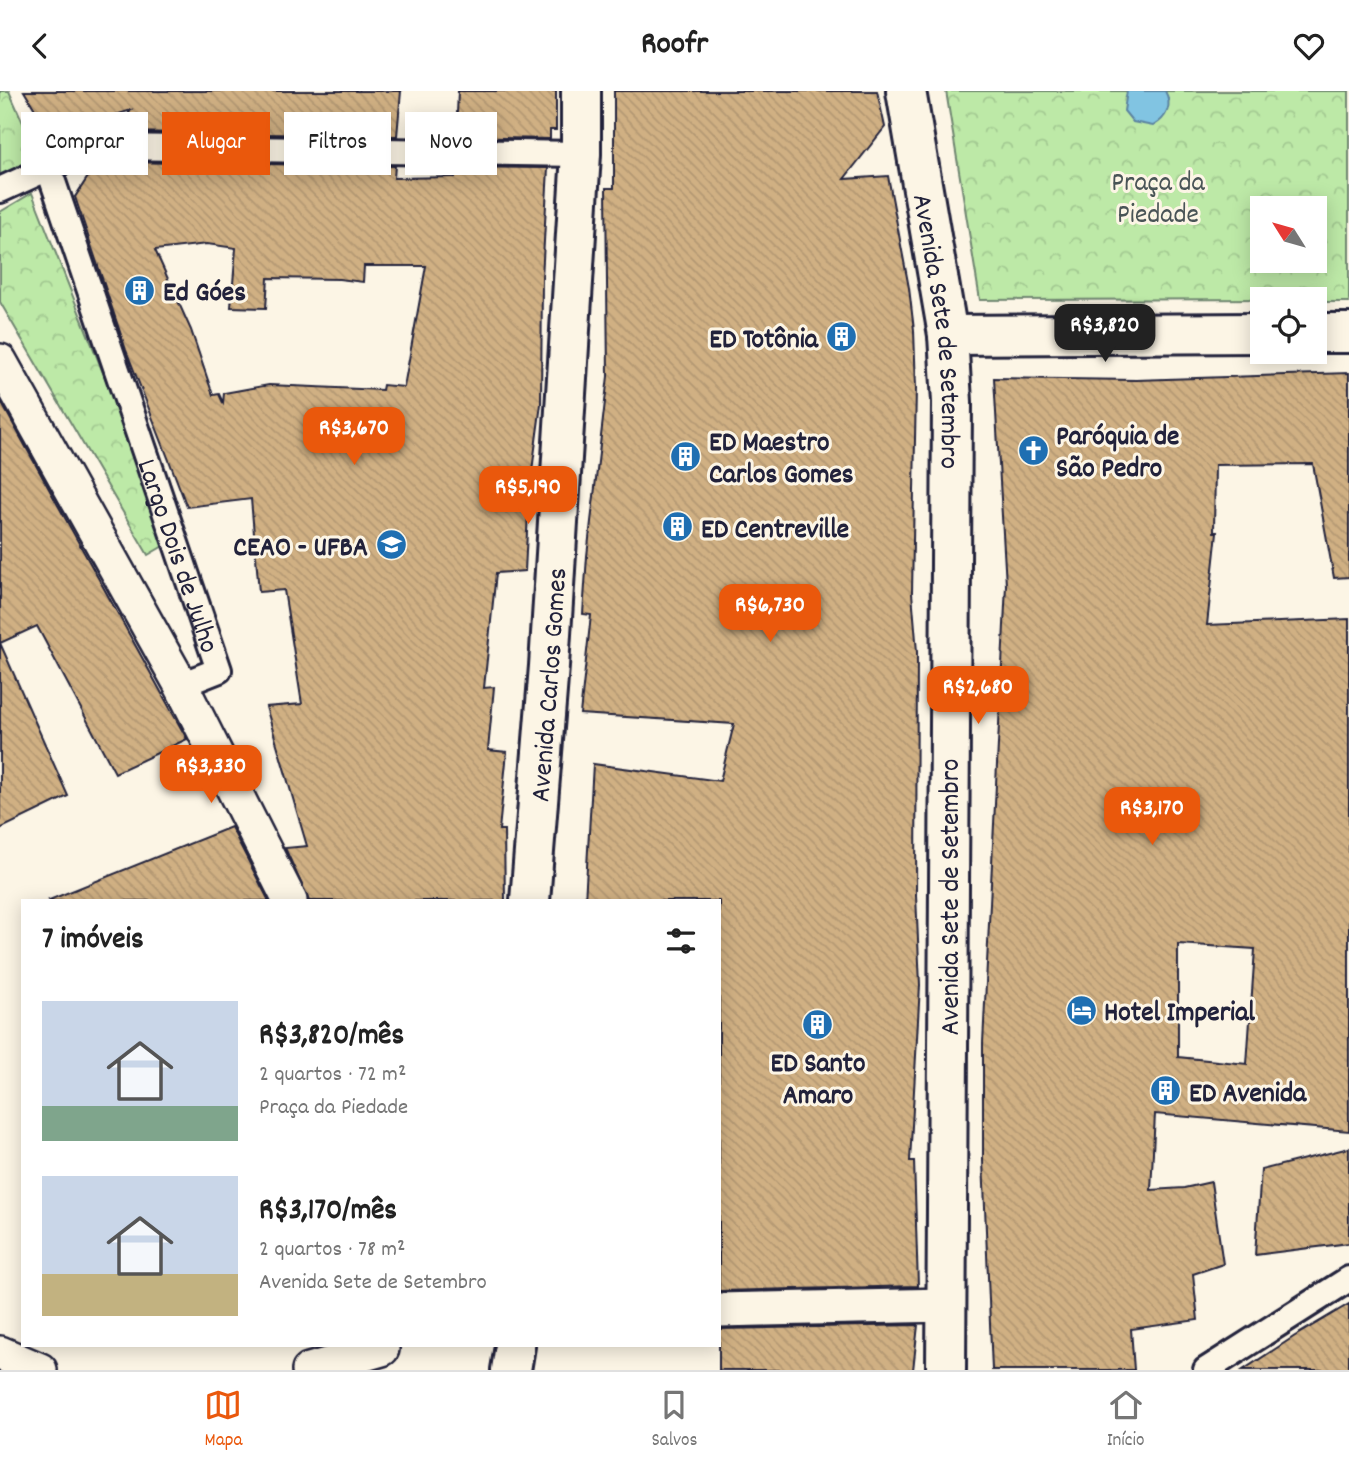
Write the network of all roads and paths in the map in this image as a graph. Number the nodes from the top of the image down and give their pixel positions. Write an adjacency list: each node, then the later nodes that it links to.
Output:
1 (581, 91): 4 (main road, Avenida Carlos Gomes)
2 (906, 91): 11 (main road, Avenida Sete de Setembro)
3 (148, 148): 4 (street)
4 (581, 154): 15 (main road, Avenida Carlos Gomes)
5 (31, 175): 7 (street)
6 (51, 175): 13 (street, Largo Dois de Julho)
7 (0, 190)
8 (1250, 333): 11 (main road)
9 (1327, 333): 10 (main road)
10 (1349, 333)
11 (948, 335): 17 (main road, Avenida Sete de Setembro)
12 (0, 361): 13 (street, Largo Dois de Julho)
13 (181, 685): 14 (street)
14 (289, 899)
15 (530, 899)
16 (1349, 1279): 26 (street)
17 (947, 1305): 18 (street); 25 (main road, Avenida Sete de Setembro)
18 (721, 1310)
19 (514, 1347): 24 (main road)
20 (382, 1349): 23 (street)
21 (0, 1353): 22 (street)
22 (40, 1370)
23 (309, 1370)
24 (511, 1370)
25 (946, 1370)
26 (1206, 1370)

